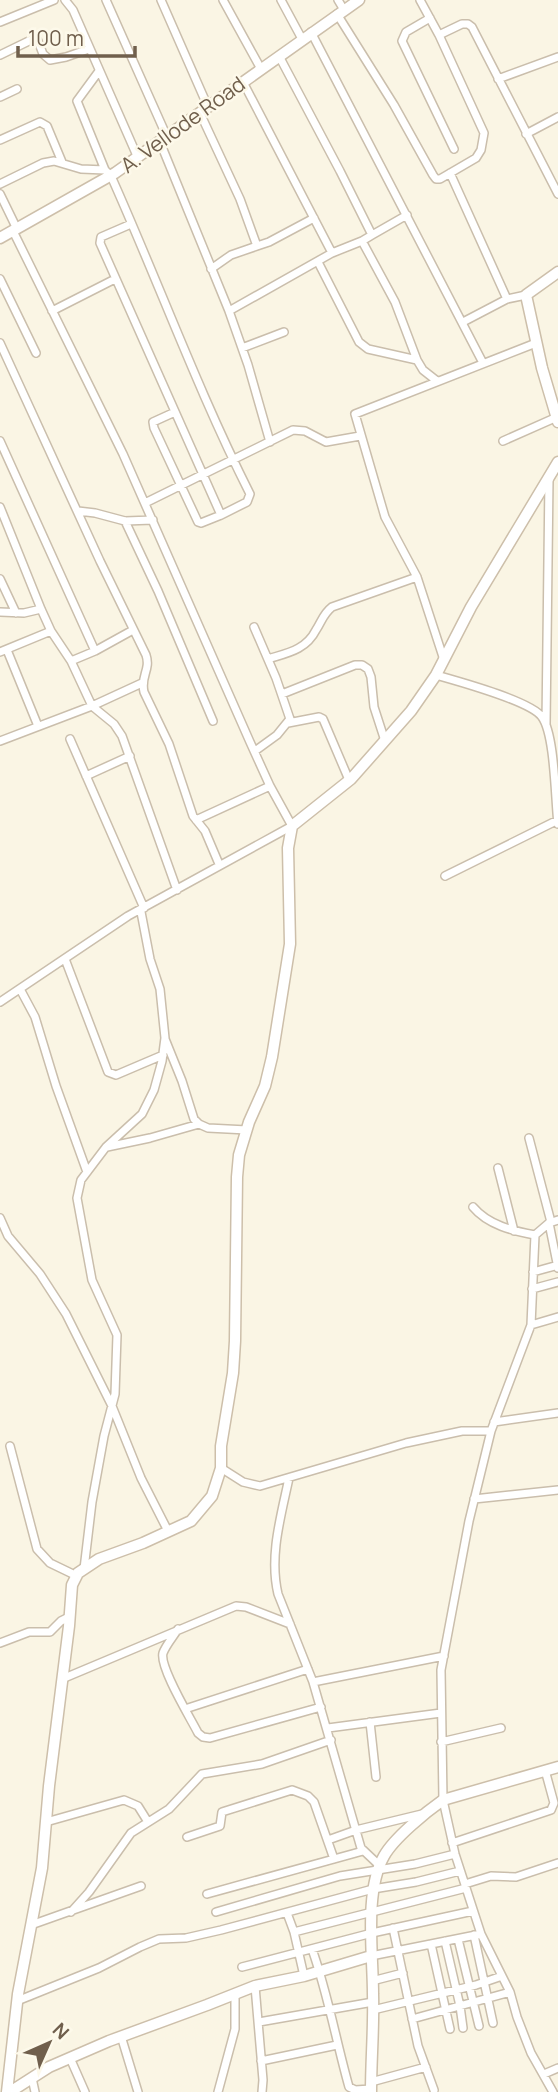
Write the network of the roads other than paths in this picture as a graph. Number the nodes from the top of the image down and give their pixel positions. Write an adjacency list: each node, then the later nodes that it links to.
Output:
1 (54, 0): 12 (street)
2 (67, 0): 16 (street)
3 (107, 0): 29 (street)
4 (161, 0): 26 (street)
5 (223, 0): 20 (street)
6 (281, 0): 15 (street)
7 (338, 0): 10 (street)
8 (359, 0): 10 (street, A. Vellode Road)
9 (420, 0): 11 (street)
10 (341, 12): 13 (street, A. Vellode Road); 35 (street)
11 (430, 18): 14 (street); 31 (street)
12 (0, 22)
13 (311, 32): 15 (street, A. Vellode Road); 39 (street)
14 (439, 35): 22 (street); 35 (street)
15 (302, 39): 18 (street, A. Vellode Road)
16 (89, 49): 17 (street); 21 (street)
17 (0, 55)
18 (279, 56): 20 (street, A. Vellode Road); 43 (street)
19 (558, 57): 22 (street)
20 (261, 69): 23 (street, A. Vellode Road)
21 (99, 71): 32 (street); 34 (street)
22 (498, 79): 28 (street)
23 (243, 82): 26 (street, A. Vellode Road); 40 (street)
24 (17, 89): 25 (street)
25 (0, 97)
26 (204, 110): 29 (street, A. Vellode Road); 46 (street)
27 (558, 117): 28 (street)
28 (526, 135): 38 (street)
29 (164, 139): 32 (street, A. Vellode Road); 49 (street)
30 (0, 140): 33 (street)
31 (454, 149)
32 (138, 158): 34 (street, A. Vellode Road)
33 (62, 162): 34 (street); 36 (street)
34 (108, 173): 41 (street); 42 (street, A. Vellode Road)
35 (450, 173): 54 (street)
36 (0, 184)
37 (0, 194): 42 (street)
38 (558, 194)
39 (407, 215): 43 (street); 57 (street)
40 (314, 218): 46 (street); 47 (street)
41 (131, 224): 52 (street); 72 (street)
42 (15, 230): 44 (street, A. Vellode Road); 55 (street)
43 (372, 235): 45 (street)
44 (0, 238)
45 (362, 241): 47 (street); 63 (street)
46 (257, 246): 49 (street)
47 (332, 253): 48 (street)
48 (318, 262): 56 (street); 63 (street)
49 (211, 269): 56 (street)
50 (558, 272): 53 (street)
51 (0, 279): 62 (street)
52 (115, 279): 55 (street); 66 (street)
53 (526, 295): 54 (street); 60 (street)
54 (507, 299): 57 (street)
55 (52, 311): 77 (street)
56 (229, 311): 61 (street)
57 (463, 322): 64 (street)
58 (284, 332): 61 (street)
59 (0, 343): 79 (street)
60 (536, 344): 64 (street); 67 (street)
61 (242, 348): 71 (street)
62 (36, 353)
63 (417, 360): 65 (street)
64 (483, 363): 65 (street)
65 (436, 381): 68 (street)
66 (175, 412): 74 (street); 76 (street)
67 (557, 420): 70 (street)
68 (360, 436): 71 (street); 83 (street)
69 (0, 441): 92 (street)
70 (503, 441)
71 (270, 442): 72 (street)
72 (233, 461): 74 (street); 80 (street)
73 (558, 462): 75 (street)
74 (203, 475): 76 (street); 80 (street)
75 (549, 476): 94 (street); 102 (street)
76 (181, 486): 77 (street); 80 (street)
77 (145, 503): 81 (street)
78 (0, 507): 85 (street)
79 (78, 511): 82 (street); 89 (street)
80 (221, 515)
81 (153, 520): 82 (street); 107 (street)
82 (125, 521): 100 (street)
83 (417, 577): 93 (street); 94 (street)
84 (0, 579): 87 (street)
85 (41, 609): 87 (street); 90 (street)
86 (0, 612): 87 (street)
87 (16, 613)
88 (254, 628): 93 (street)
89 (133, 629): 92 (street); 97 (street)
90 (51, 631): 91 (street); 95 (street)
91 (3, 651): 103 (street)
92 (95, 651): 95 (street)
93 (268, 659): 98 (street)
94 (444, 660): 96 (street)
95 (71, 662): 99 (street)
96 (436, 675): 102 (street); 106 (street)
97 (142, 683): 99 (street); 112 (street)
98 (282, 694): 101 (street); 106 (street)
99 (92, 706): 103 (street); 108 (street)
100 (213, 721)
101 (288, 723): 107 (street); 110 (street)
102 (546, 724): 113 (street)
103 (38, 726): 105 (street)
104 (70, 739): 109 (street)
105 (0, 741)
106 (385, 741): 110 (street)
107 (255, 751): 111 (street)
108 (130, 756): 109 (street); 117 (street)
109 (86, 776): 118 (street)
110 (349, 780): 114 (street)
111 (270, 786): 112 (street); 114 (street)
112 (196, 820): 115 (street)
113 (558, 822): 116 (street)
114 (292, 826): 115 (street); 125 (street)
115 (219, 864): 117 (street)
116 (445, 876)
117 (177, 890): 118 (street)
118 (140, 909): 119 (street); 122 (street)
119 (65, 959): 120 (street); 123 (street)
120 (20, 989): 121 (street); 129 (street)
121 (0, 1002)
122 (165, 1038): 123 (street); 124 (street)
123 (163, 1055): 127 (street)
124 (199, 1124): 125 (street); 127 (street)
125 (247, 1130): 146 (street)
126 (529, 1138): 132 (street)
127 (106, 1147): 129 (street)
128 (498, 1168): 133 (street)
129 (87, 1172): 141 (street)
130 (473, 1207): 133 (street)
131 (0, 1218): 141 (street)
132 (553, 1222): 134 (street); 135 (street)
133 (514, 1231): 134 (street)
134 (535, 1235): 136 (street)
135 (558, 1266): 136 (street)
136 (533, 1272): 138 (street)
137 (558, 1282): 138 (street)
138 (532, 1289): 140 (street)
139 (558, 1317): 140 (street)
140 (531, 1325): 143 (street)
141 (112, 1406): 150 (street); 151 (street)
142 (558, 1413): 143 (street)
143 (494, 1422): 144 (street)
144 (491, 1431): 147 (street); 149 (street)
145 (10, 1446): 151 (street)
146 (221, 1468): 147 (street); 150 (street)
147 (289, 1478): 153 (street)
148 (558, 1490): 149 (street)
149 (474, 1499): 156 (street)
150 (168, 1531): 151 (street)
151 (80, 1573): 152 (street)
152 (69, 1617): 155 (street); 158 (street)
153 (290, 1624): 154 (street); 157 (street)
154 (178, 1629): 158 (street); 161 (street)
155 (0, 1643)
156 (444, 1656): 159 (street); 162 (street)
157 (308, 1669): 159 (street); 161 (street)
158 (62, 1679): 173 (street)
159 (313, 1682): 160 (street)
160 (321, 1707): 161 (street); 164 (street)
161 (185, 1709)
162 (441, 1713): 163 (street); 167 (street)
163 (370, 1721): 164 (street); 170 (street)
164 (328, 1728): 166 (street)
165 (500, 1728): 167 (street)
166 (331, 1740): 174 (street); 175 (street)
167 (441, 1742): 171 (street)
168 (558, 1767): 169 (street)
169 (545, 1770): 171 (street); 178 (street)
170 (376, 1777)
171 (443, 1800): 172 (street); 178 (street)
172 (426, 1813): 175 (street); 183 (street)
173 (46, 1822): 174 (street); 194 (street)
174 (148, 1822): 190 (street)
175 (356, 1830): 177 (street); 179 (street)
176 (187, 1837): 177 (street)
177 (328, 1840): 181 (street)
178 (452, 1843): 180 (street)
179 (363, 1851): 181 (street); 183 (street)
180 (455, 1854): 183 (street); 184 (street)
181 (334, 1859): 188 (street)
182 (558, 1863): 186 (street)
183 (379, 1869): 187 (street); 191 (street)
184 (460, 1871): 186 (street); 187 (street)
185 (141, 1886): 190 (street)
186 (465, 1886): 189 (street); 193 (street)
187 (373, 1889): 192 (street); 193 (street)
188 (207, 1894)
189 (473, 1911): 195 (street); 198 (street)
190 (71, 1912): 194 (street)
191 (216, 1912)
192 (288, 1913): 196 (street); 220 (street)
193 (372, 1913): 196 (street); 197 (street)
194 (31, 1926): 220 (street)
195 (393, 1928): 197 (street); 203 (street)
196 (294, 1932): 204 (street)
197 (372, 1933): 202 (street); 205 (street)
198 (478, 1935): 199 (street); 210 (street); 212 (street)
199 (458, 1938): 200 (street); 214 (street)
200 (445, 1941): 201 (street); 215 (street)
201 (431, 1944): 203 (street); 217 (street)
202 (312, 1949): 204 (street); 207 (street)
203 (399, 1950): 205 (street); 208 (street)
204 (299, 1952): 206 (street); 209 (street)
205 (371, 1956): 207 (street); 211 (street)
206 (242, 1967)
207 (320, 1971): 209 (street); 225 (street)
208 (403, 1973): 211 (street); 221 (street)
209 (304, 1976): 213 (street)
210 (502, 1976): 212 (street); 216 (street)
211 (372, 1981): 223 (street)
212 (484, 1982): 214 (street); 219 (street)
213 (255, 1986): 218 (street); 228 (street)
214 (470, 1986): 215 (street); 222 (street)
215 (455, 1990): 217 (street); 224 (street)
216 (510, 1992): 219 (street); 239 (street)
217 (441, 1993): 221 (street); 226 (street)
218 (235, 1994): 233 (street); 247 (street)
219 (488, 1997): 222 (street); 229 (street)
220 (17, 2001): 243 (street)
221 (408, 2001): 223 (street); 227 (street)
222 (474, 2001): 224 (street); 230 (street)
223 (373, 2006): 225 (street); 241 (street)
224 (460, 2006): 226 (street); 231 (street)
225 (331, 2009): 228 (street); 234 (street)
226 (447, 2009): 227 (street); 232 (street)
227 (412, 2020): 237 (street)
228 (259, 2022): 236 (street)
229 (493, 2023)
230 (479, 2026)
231 (463, 2028)
232 (450, 2029)
233 (121, 2036): 235 (street); 246 (street)
234 (337, 2045): 236 (street); 241 (street)
235 (70, 2058): 240 (street); 245 (street)
236 (261, 2061): 248 (street)
237 (426, 2067): 241 (street); 242 (street)
238 (558, 2068): 239 (street)
239 (544, 2074): 249 (street)
240 (32, 2078): 243 (street); 244 (street)
241 (371, 2088)
242 (434, 2090)
243 (8, 2092)
244 (36, 2092)
245 (85, 2092)
246 (138, 2092)
247 (218, 2092)
248 (262, 2092)
249 (552, 2092)

